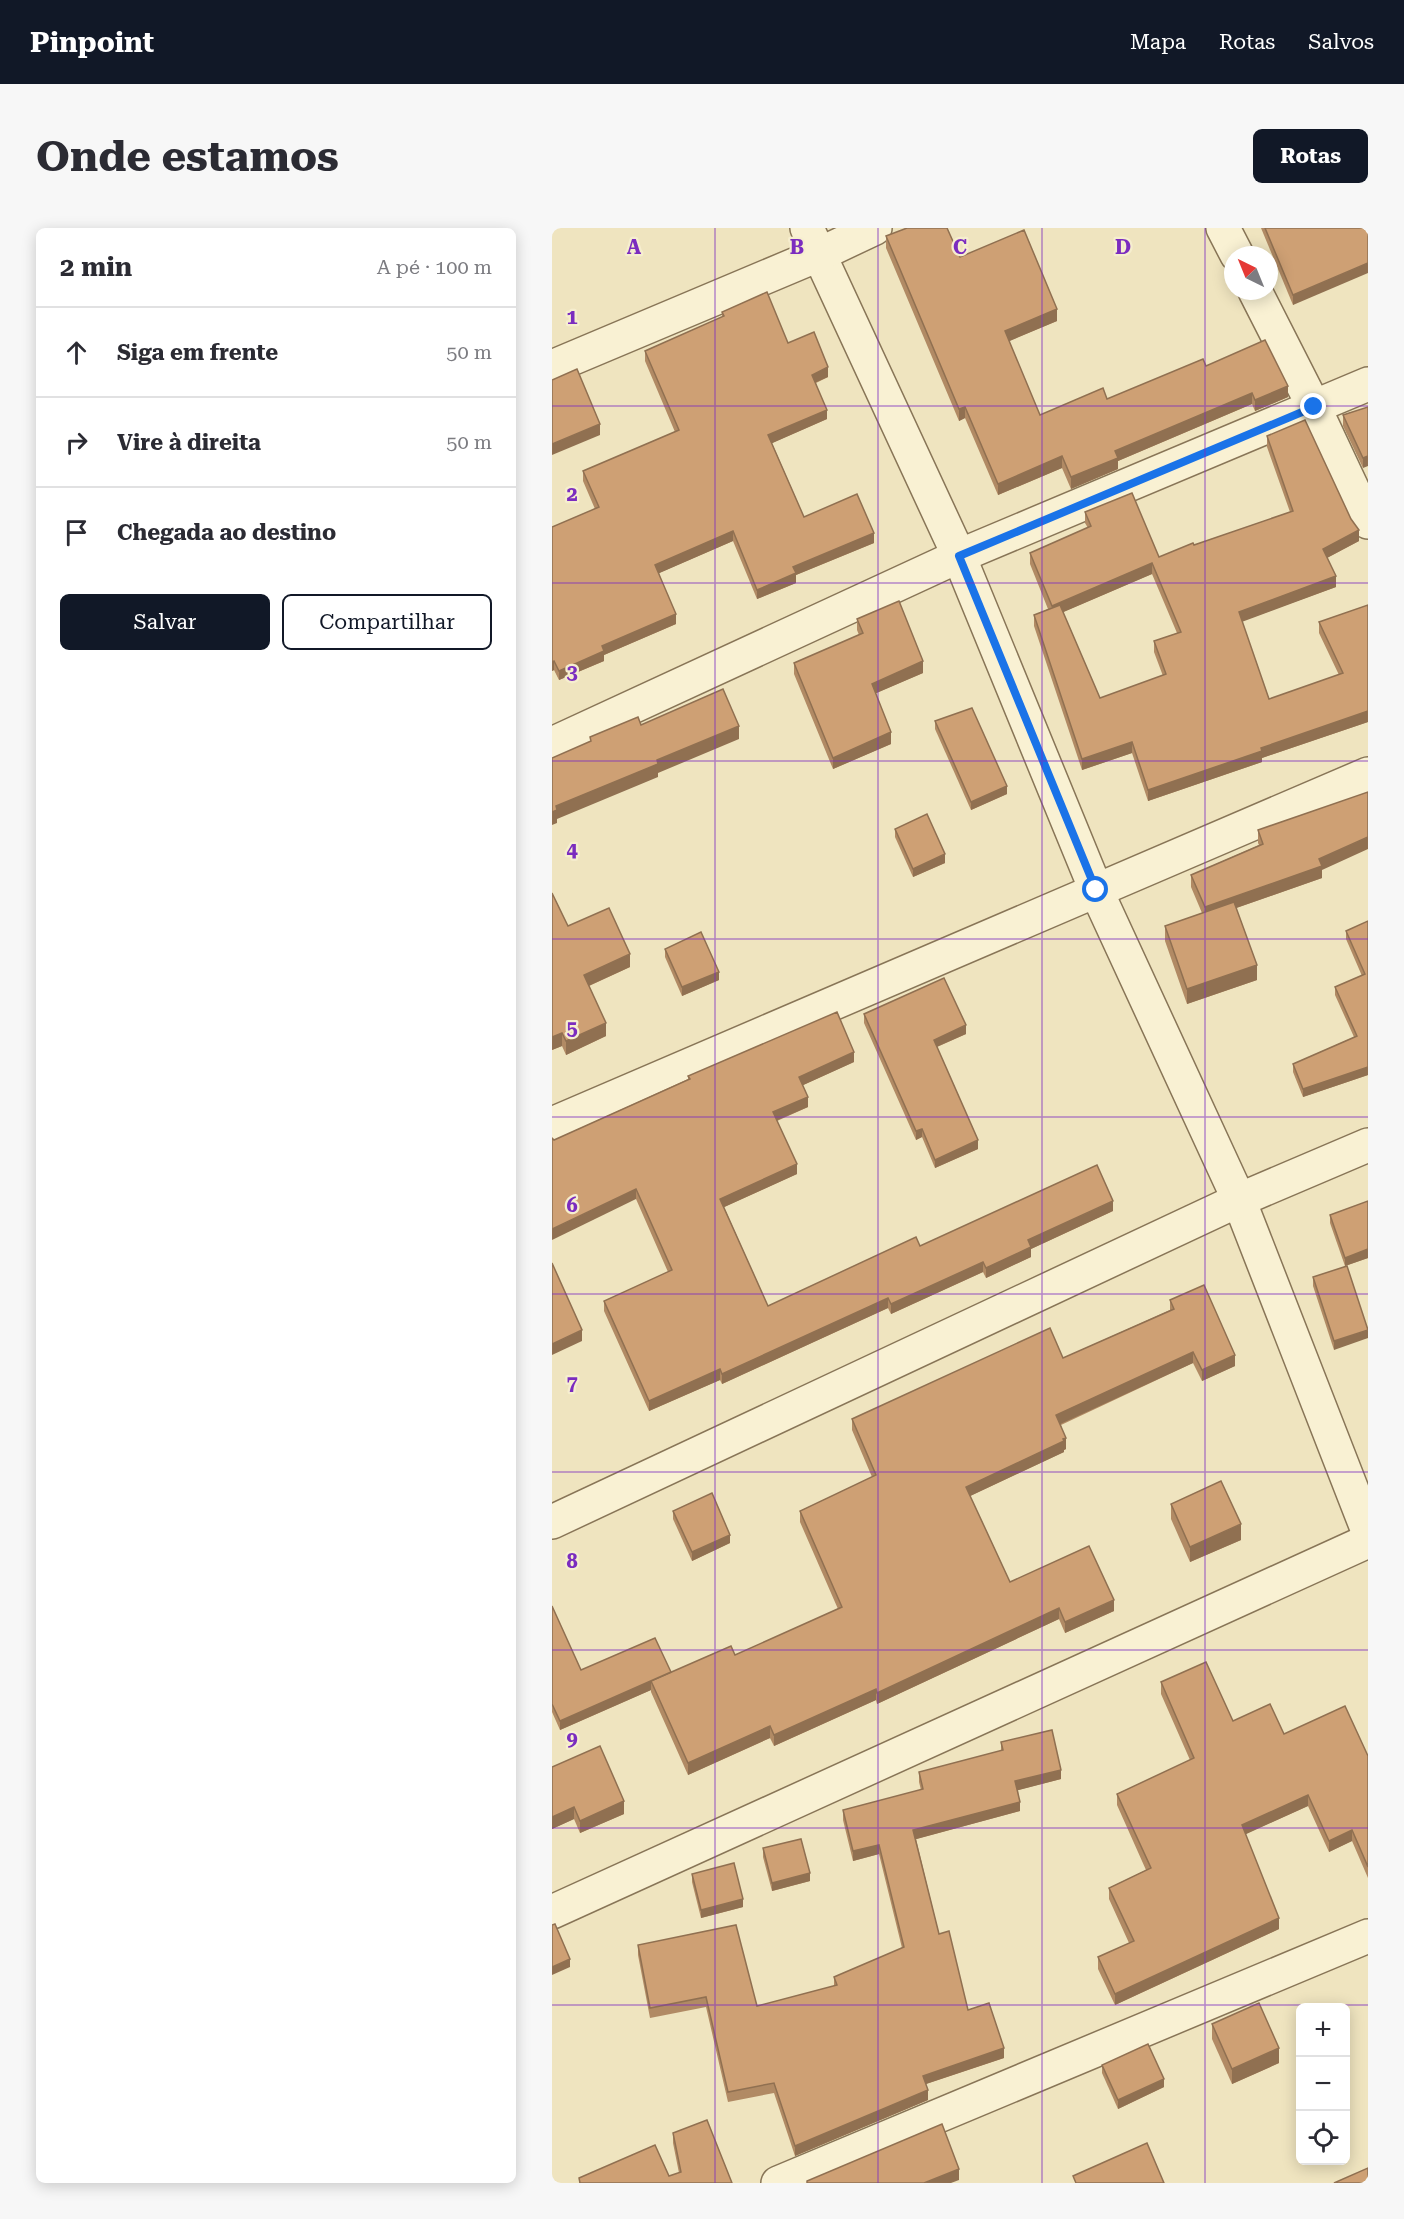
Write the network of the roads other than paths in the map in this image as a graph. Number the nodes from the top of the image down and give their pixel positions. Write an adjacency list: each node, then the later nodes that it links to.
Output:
1 (875, 228): 3 (street)
2 (1223, 228): 4 (street)
3 (813, 241): 6 (street); 10 (street)
4 (1232, 246)
5 (1260, 300): 8 (street)
6 (552, 367)
7 (1368, 384): 8 (street)
8 (1314, 407): 9 (street); 10 (street)
9 (1368, 522)
10 (959, 556): 11 (street); 13 (street)
11 (552, 744)
12 (1368, 774): 13 (street)
13 (1096, 890): 14 (street); 16 (street)
14 (552, 1124)
15 (1368, 1145): 16 (street)
16 (1239, 1200): 17 (street); 18 (street)
17 (552, 1522)
18 (1368, 1531)
19 (1368, 1541): 20 (street)
20 (552, 1912)
21 (1368, 1936): 22 (street)
22 (778, 2183)

